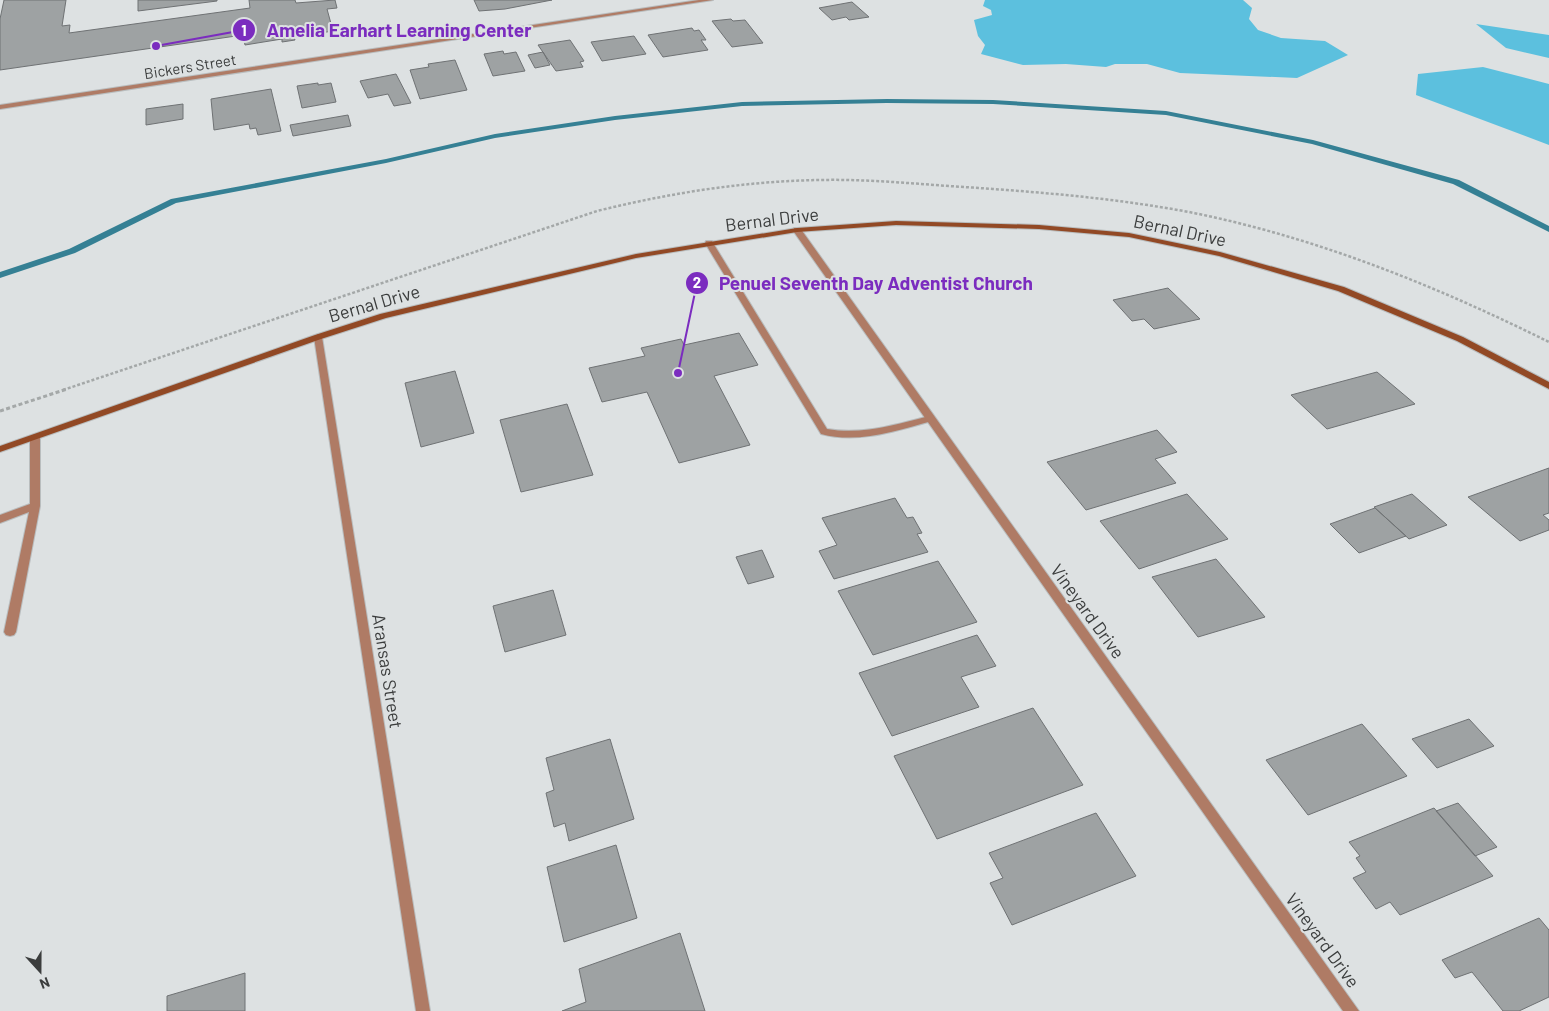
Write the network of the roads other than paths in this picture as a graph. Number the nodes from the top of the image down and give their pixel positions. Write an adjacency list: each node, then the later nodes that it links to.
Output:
1 (710, 0): 2 (street, Bickers Street)
2 (0, 107)
3 (797, 230): 4 (street, Bernal Drive); 6 (street, Bernal Drive); 7 (street, Vineyard Drive)
4 (709, 243): 5 (street, Bernal Drive); 7 (street)
5 (318, 337): 8 (street, Bernal Drive); 13 (street, Aransas Street)
6 (1549, 386)
7 (929, 419): 14 (street, Vineyard Drive)
8 (34, 437): 9 (street, Bernal Drive); 10 (street)
9 (0, 449)
10 (35, 506): 11 (street); 12 (street)
11 (0, 519)
12 (10, 632)
13 (423, 1011)
14 (1352, 1011)

